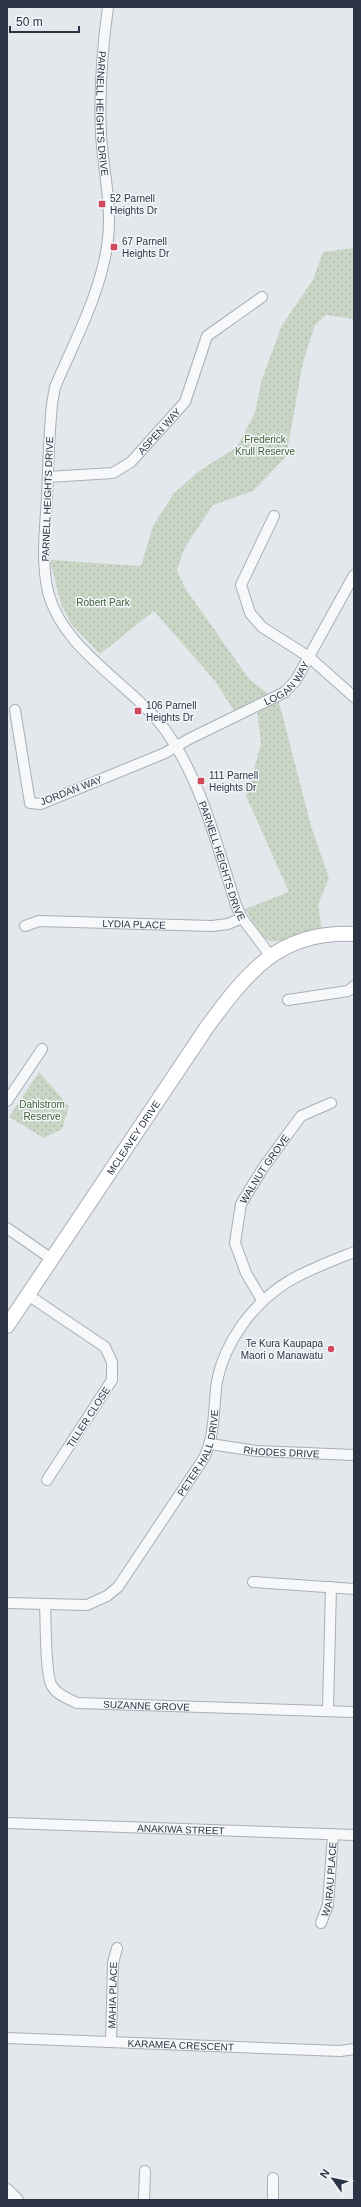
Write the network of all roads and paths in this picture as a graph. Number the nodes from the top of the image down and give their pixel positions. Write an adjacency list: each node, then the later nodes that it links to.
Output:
1 (108, 7): 3 (street, PARNELL HEIGHTS DRIVE)
2 (262, 297): 3 (street, ASPEN WAY)
3 (48, 477): 9 (street, PARNELL HEIGHTS DRIVE)
4 (274, 516): 6 (street)
5 (354, 575): 6 (street, LOGAN WAY)
6 (309, 657): 7 (street); 9 (street, LOGAN WAY)
7 (354, 697)
8 (15, 710): 9 (street, JORDAN WAY)
9 (176, 746): 10 (street, PARNELL HEIGHTS DRIVE)
10 (242, 918): 11 (street, LYDIA PLACE); 13 (street, PARNELL HEIGHTS DRIVE)
11 (25, 926)
12 (354, 934): 13 (main road, MCLEAVEY DRIVE)
13 (270, 955): 21 (main road, MCLEAVEY DRIVE)
14 (354, 986): 15 (street)
15 (288, 1000)
16 (42, 1049): 17 (street)
17 (7, 1101)
18 (331, 1103): 23 (street, WALNUT GROVE)
19 (7, 1228): 21 (street)
20 (354, 1252): 23 (street, PETER HALL DRIVE)
21 (53, 1260): 22 (main road, MCLEAVEY DRIVE)
22 (28, 1295): 24 (main road, MCLEAVEY DRIVE); 27 (street, TILLER CLOSE)
23 (262, 1300): 25 (street, PETER HALL DRIVE)
24 (7, 1326)
25 (210, 1444): 26 (street, RHODES DRIVE); 32 (street, PETER HALL DRIVE)
26 (354, 1455)
27 (46, 1480)
28 (253, 1582): 29 (street)
29 (331, 1588): 30 (street); 33 (street)
30 (354, 1589)
31 (7, 1603): 32 (street, PETER HALL DRIVE)
32 (45, 1605): 33 (street, SUZANNE GROVE)
33 (328, 1710): 34 (street, SUZANNE GROVE)
34 (354, 1712)
35 (7, 1823): 36 (street, ANAKIWA STREET)
36 (333, 1834): 37 (street, ANAKIWA STREET); 38 (street, WAIRAU PLACE)
37 (354, 1835)
38 (321, 1923)
39 (117, 1948): 41 (street, MAHIA PLACE)
40 (7, 2038): 41 (street, KARAMEA CRESCENT)
41 (111, 2042): 42 (street, KARAMEA CRESCENT)
42 (354, 2050)
43 (145, 2171): 47 (street)
44 (273, 2178): 48 (street)
45 (7, 2190): 46 (street)
46 (17, 2200)
47 (144, 2200)
48 (273, 2200)

